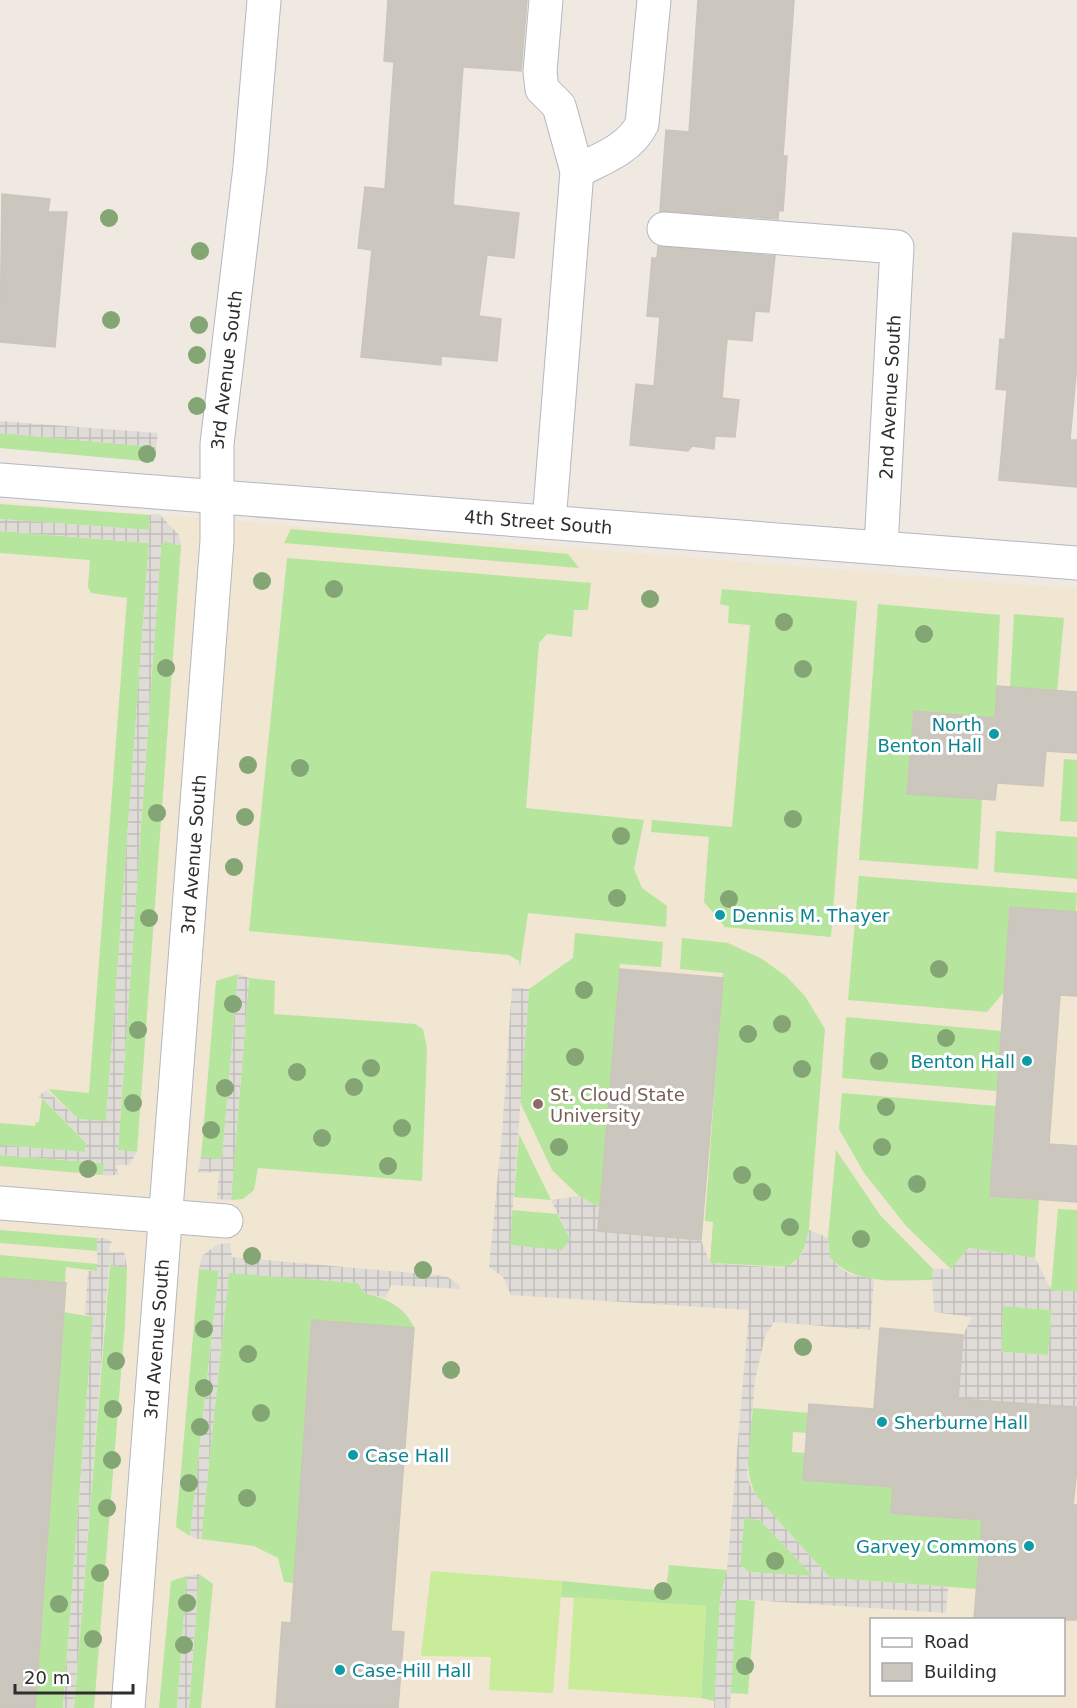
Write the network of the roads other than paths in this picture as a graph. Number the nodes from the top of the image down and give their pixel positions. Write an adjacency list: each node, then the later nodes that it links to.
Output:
1 (264, 0): 7 (street, 3rd Avenue South)
2 (546, 0): 4 (street)
3 (654, 0): 4 (street)
4 (577, 171): 8 (street)
5 (664, 229): 9 (street, 2nd Avenue South)
6 (0, 480): 7 (street, 4th Street South)
7 (215, 496): 8 (street, 4th Street South); 12 (street, 3rd Avenue South)
8 (549, 522): 9 (street, 4th Street South)
9 (881, 547): 10 (street, 4th Street South)
10 (1077, 563)
11 (0, 1203): 12 (street)
12 (165, 1216): 13 (street); 14 (street, 3rd Avenue South)
13 (226, 1221)
14 (128, 1708)

